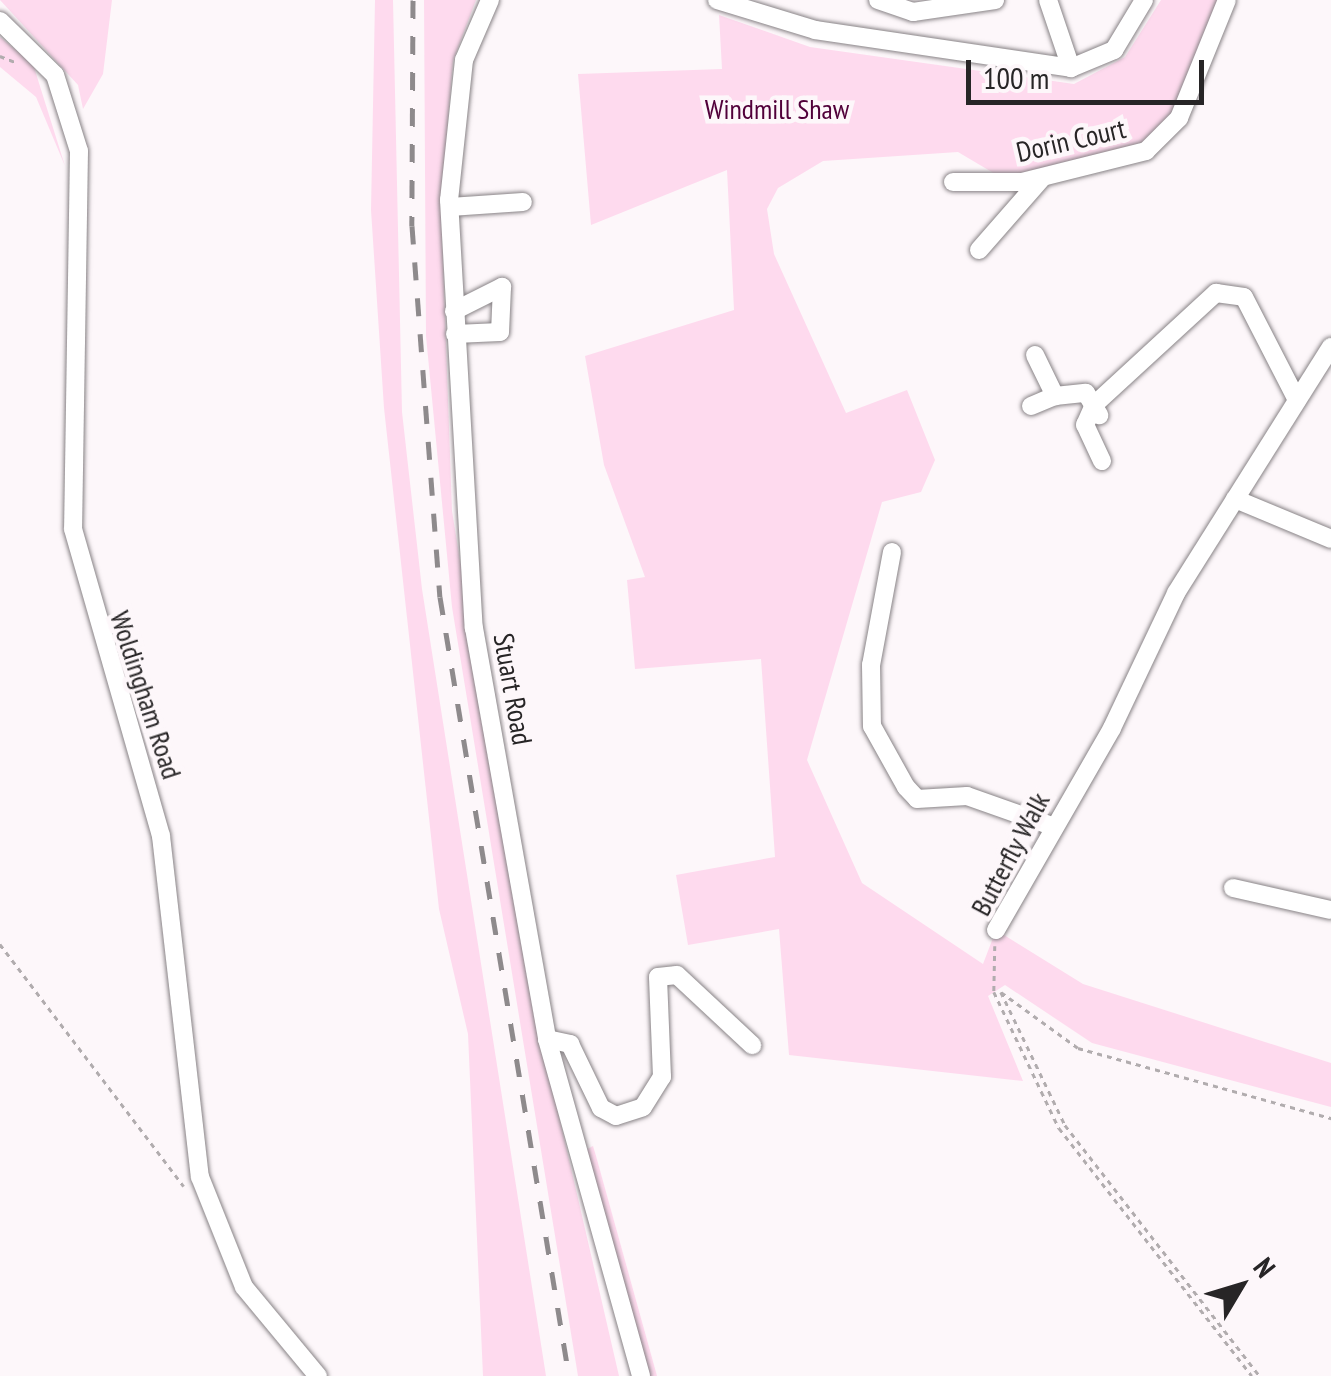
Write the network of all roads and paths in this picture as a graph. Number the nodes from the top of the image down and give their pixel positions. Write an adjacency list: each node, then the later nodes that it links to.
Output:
1 (490, 0): 13 (street, Stuart Road)
2 (717, 0): 9 (street)
3 (878, 0): 4 (street)
4 (995, 0)
5 (1048, 0): 9 (street)
6 (1144, 0): 9 (street)
7 (1226, 0): 10 (street, Dorin Court)
8 (0, 21): 38 (street, Woldingham Road)
9 (1071, 68)
10 (1042, 178): 11 (street, Dorin Court); 14 (street)
11 (953, 182)
12 (523, 202): 13 (street)
13 (450, 207): 15 (street, Stuart Road)
14 (979, 250)
15 (454, 312): 16 (street, Stuart Road); 16 (street)
16 (455, 334): 34 (street, Stuart Road)
17 (1331, 347): 20 (street, Butterfly Walk)
18 (1035, 355): 19 (street)
19 (1055, 396): 21 (street); 22 (street)
20 (1297, 400): 21 (street); 24 (street, Butterfly Walk)
21 (1093, 404): 23 (street)
22 (1031, 406)
23 (1102, 461)
24 (1235, 499): 25 (street); 27 (street, Butterfly Walk)
25 (1331, 539)
26 (892, 552): 27 (street)
27 (1056, 827): 30 (street, Butterfly Walk)
28 (1233, 888): 29 (street)
29 (1331, 910)
30 (996, 930): 32 (path, Butterfly Walk)
31 (0, 944): 37 (path)
32 (994, 992): 33 (path); 40 (path, Butterfly Walk)
33 (1001, 992): 36 (path); 41 (path)
34 (547, 1039): 35 (street); 39 (street, Stuart Road)
35 (752, 1045)
36 (1331, 1118)
37 (188, 1190)
38 (318, 1376)
39 (641, 1376)
40 (1252, 1376)
41 (1260, 1376)

